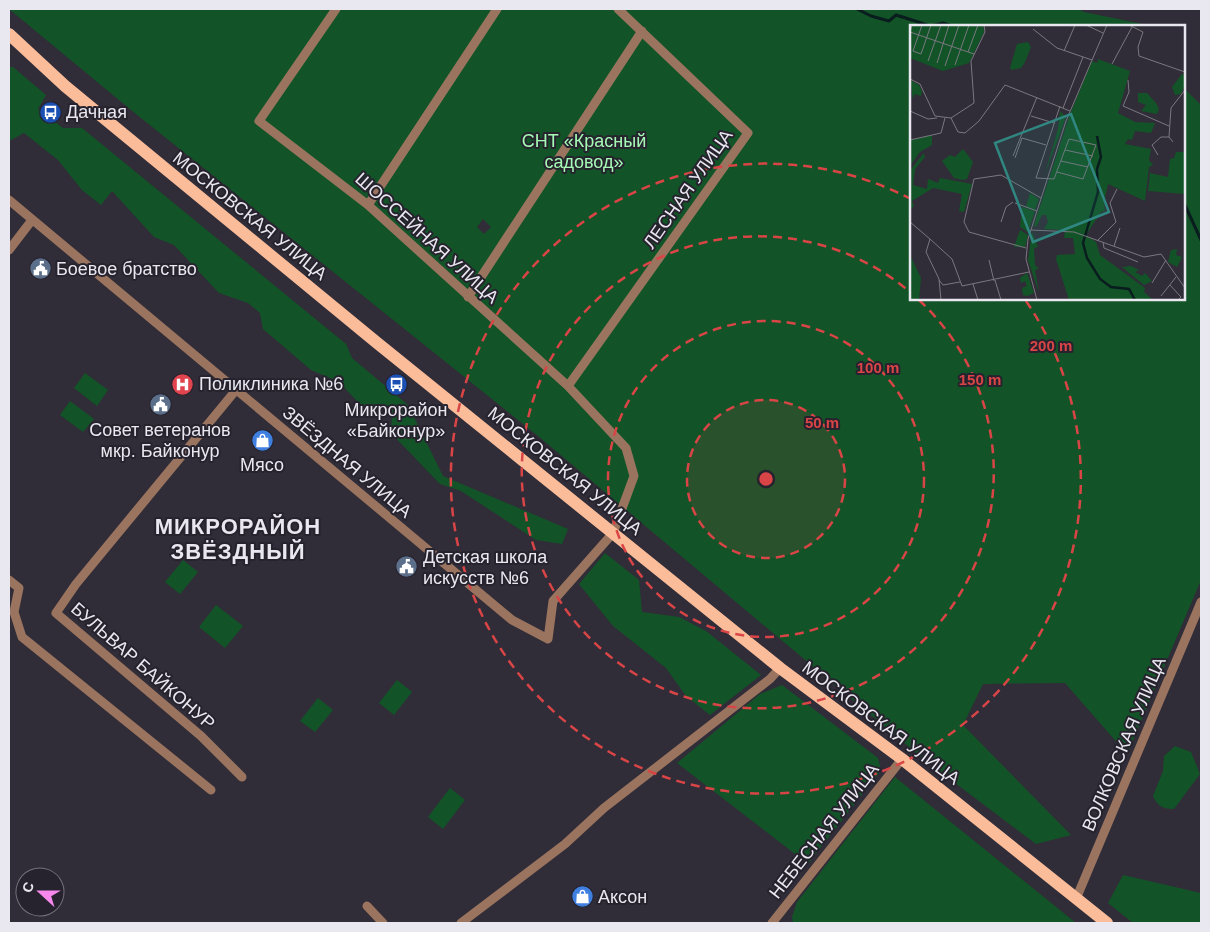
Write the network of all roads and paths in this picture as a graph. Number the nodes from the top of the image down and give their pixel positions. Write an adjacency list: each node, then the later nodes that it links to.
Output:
1 (336, 9): 7 (street, ШОССЕЙНАЯ УЛИЦА)
2 (497, 9): 7 (street)
3 (618, 9): 4 (street, ЛЕСНАЯ УЛИЦА)
4 (642, 31): 10 (street); 11 (street, ЛЕСНАЯ УЛИЦА)
5 (9, 34): 13 (main road, МОСКОВСКАЯ УЛИЦА)
6 (9, 200): 8 (street, ЗВЁЗДНАЯ УЛИЦА)
7 (368, 205): 10 (street, ШОССЕЙНАЯ УЛИЦА)
8 (32, 220): 9 (street); 12 (street, ЗВЁЗДНАЯ УЛИЦА)
9 (9, 250)
10 (468, 297): 11 (street, ШОССЕЙНАЯ УЛИЦА)
11 (568, 386): 13 (street, ШОССЕЙНАЯ УЛИЦА)
12 (236, 390): 13 (street, ЗВЁЗДНАЯ УЛИЦА); 18 (street, БУЛЬВАР БАЙКОНУР)
13 (613, 533): 16 (main road, МОСКОВСКАЯ УЛИЦА)
14 (9, 580): 19 (street)
15 (1201, 602): 20 (street, ВОЛКОВСКАЯ УЛИЦА)
16 (780, 668): 17 (main road, МОСКОВСКАЯ УЛИЦА); 23 (street)
17 (902, 759): 20 (main road, МОСКОВСКАЯ УЛИЦА); 24 (street, НЕБЕСНАЯ УЛИЦА)
18 (242, 777)
19 (211, 790)
20 (1076, 899): 25 (main road, МОСКОВСКАЯ УЛИЦА)
21 (367, 906): 22 (street)
22 (383, 923)
23 (461, 923)
24 (772, 923)
25 (1107, 923)

